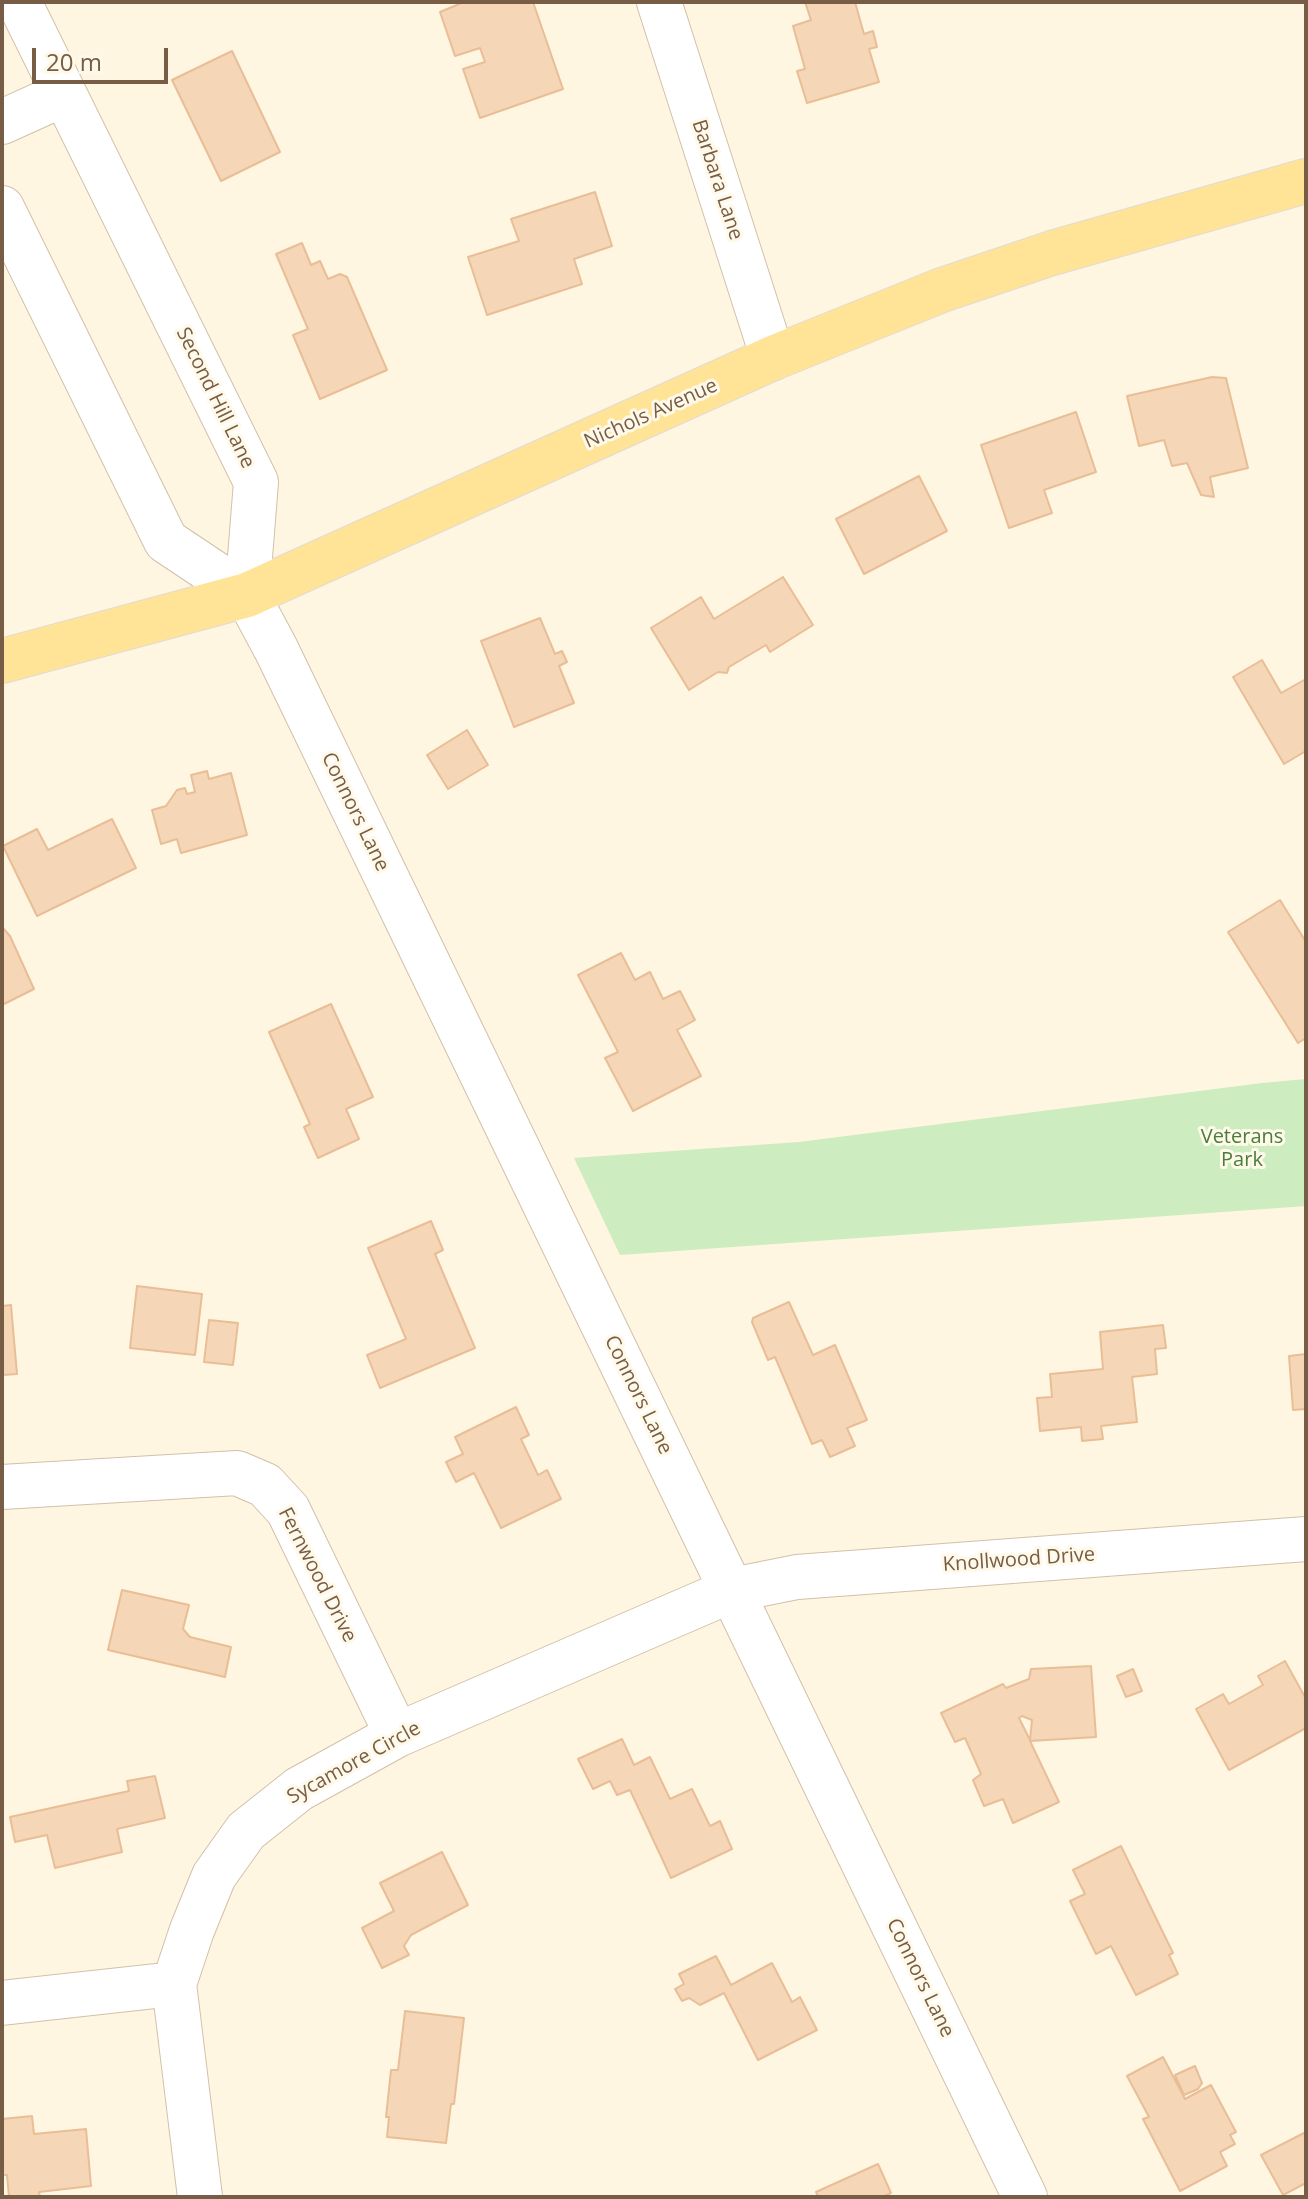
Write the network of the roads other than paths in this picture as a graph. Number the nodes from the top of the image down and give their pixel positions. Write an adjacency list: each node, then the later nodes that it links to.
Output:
1 (19, 2): 3 (street, Second Hill Lane)
2 (659, 2): 7 (street, Barbara Lane)
3 (64, 94): 4 (street); 8 (street, Second Hill Lane)
4 (2, 122)
5 (1306, 181): 7 (main road, Nichols Avenue)
6 (2, 208): 8 (street)
7 (773, 358): 8 (main road, Nichols Avenue)
8 (247, 595): 9 (main road, Nichols Avenue); 12 (street, Connors Lane)
9 (2, 661)
10 (2, 1487): 13 (street, Fernwood Drive)
11 (1306, 1539): 12 (street, Knollwood Drive)
12 (732, 1590): 13 (street, Sycamore Circle); 17 (street, Connors Lane)
13 (397, 1735): 14 (street, Sycamore Circle)
14 (174, 1984): 15 (street); 16 (street, Sycamore Circle)
15 (2, 2003)
16 (200, 2197)
17 (1025, 2197)

